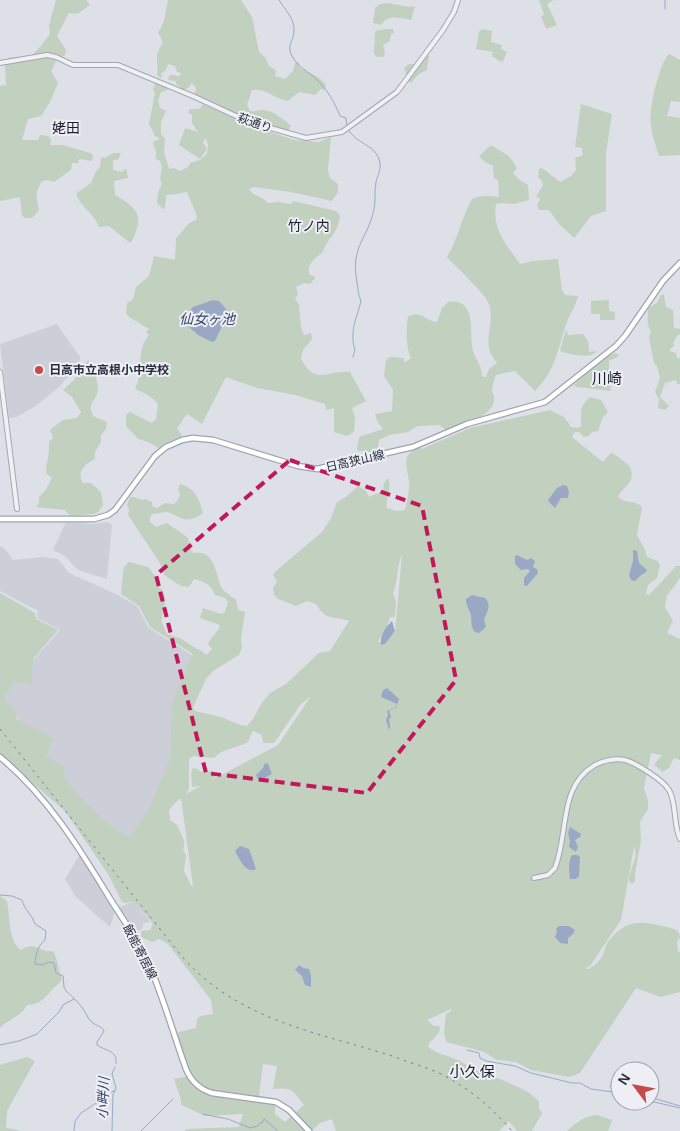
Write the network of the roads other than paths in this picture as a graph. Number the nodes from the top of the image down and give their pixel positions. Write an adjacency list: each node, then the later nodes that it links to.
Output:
1 (458, 0): 2 (street, 萩通り)
2 (0, 63)
3 (680, 263): 8 (main road, 日高狭山線)
4 (0, 372): 5 (street)
5 (7, 428): 6 (street); 7 (street)
6 (0, 430)
7 (17, 509)
8 (0, 519)
9 (0, 757): 12 (main road, 飯能寄居線)
10 (680, 838): 11 (street)
11 (534, 878)
12 (309, 1131)

